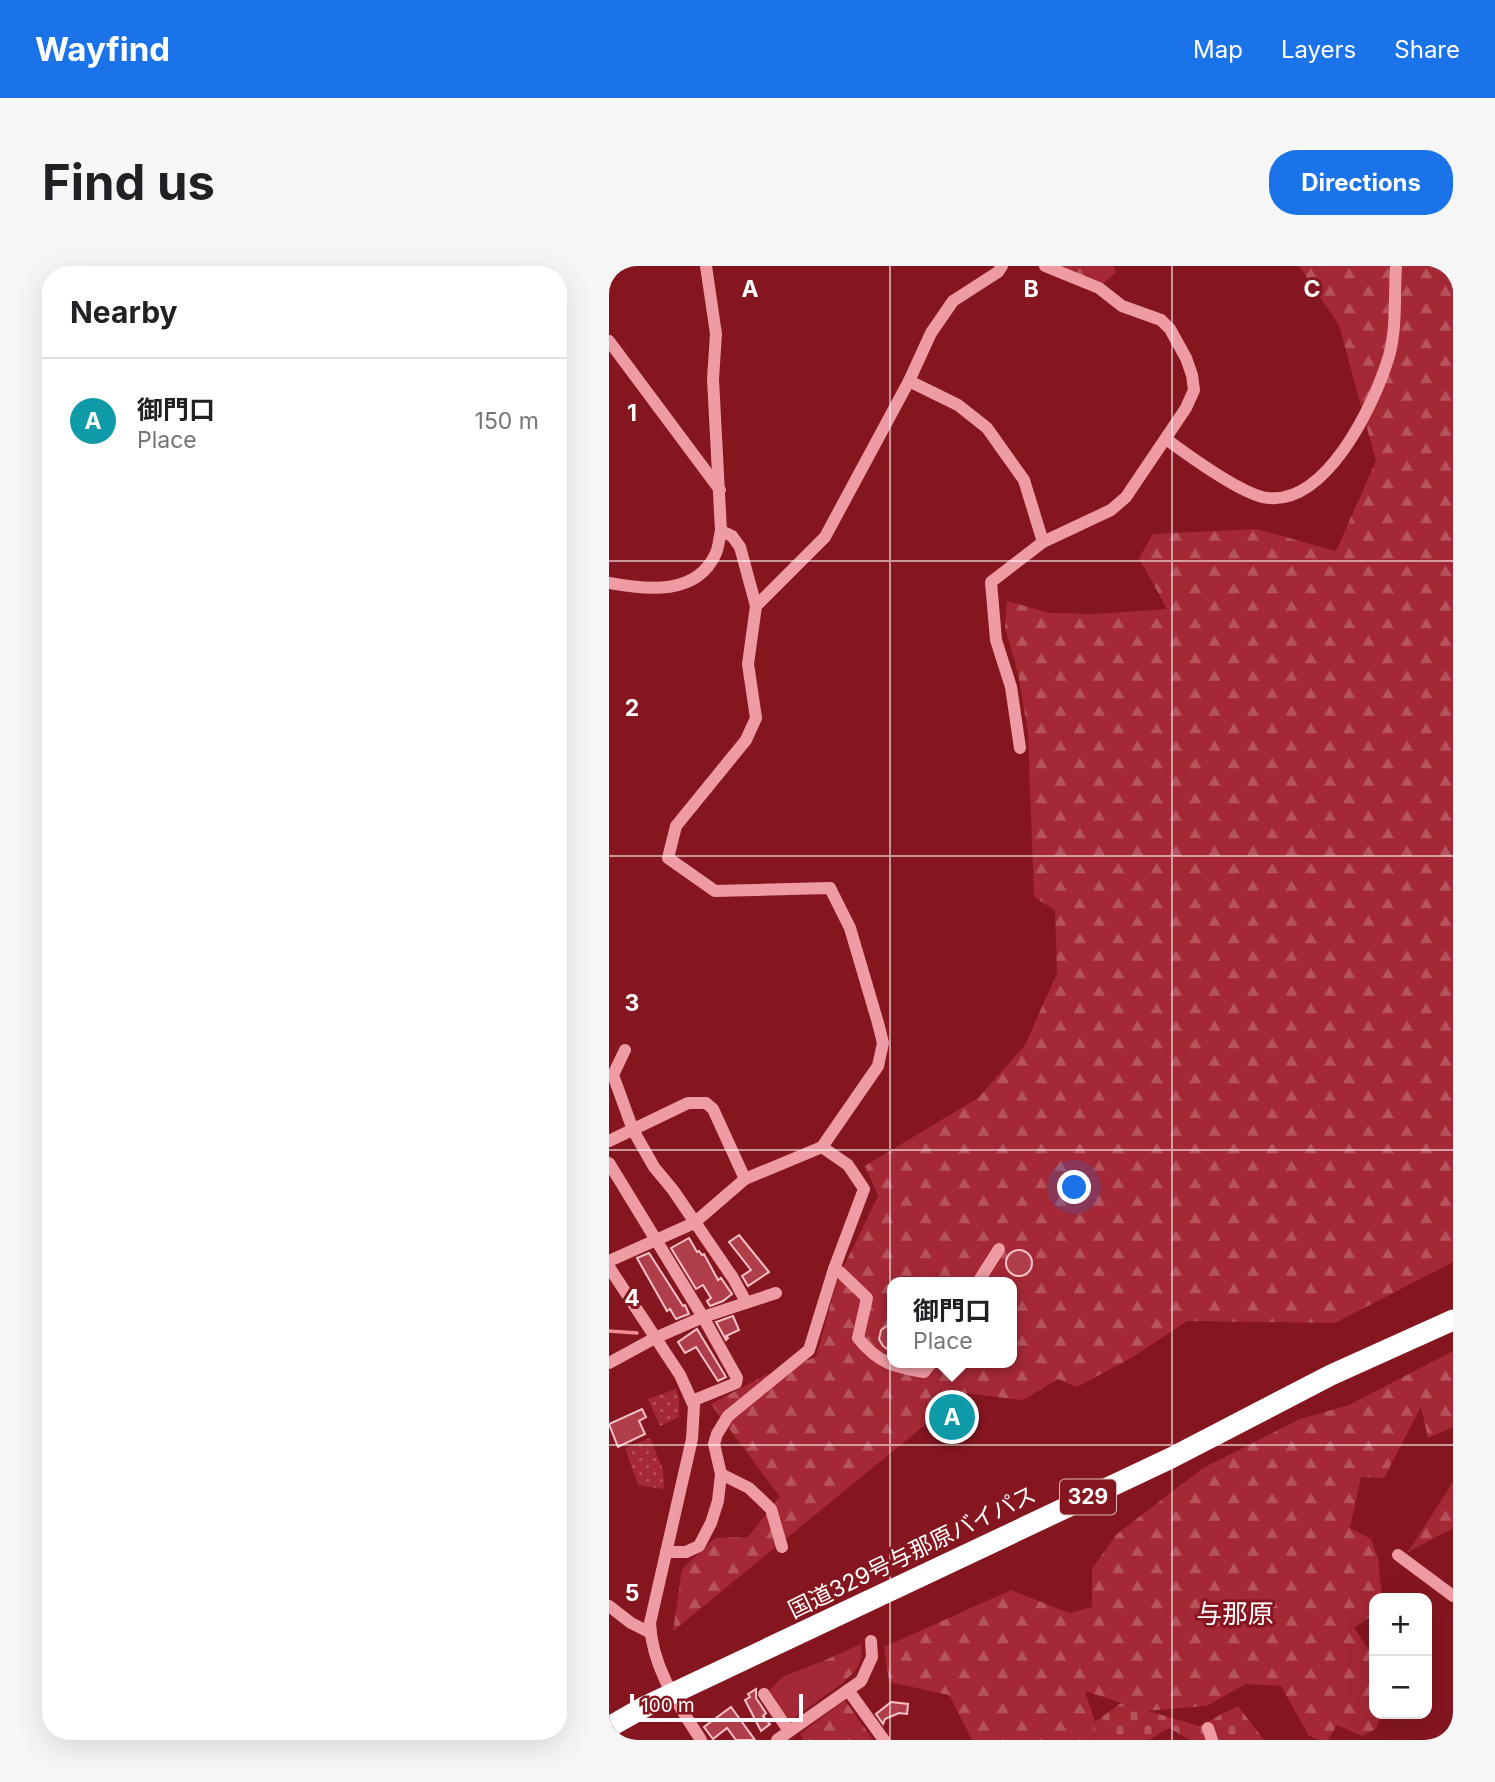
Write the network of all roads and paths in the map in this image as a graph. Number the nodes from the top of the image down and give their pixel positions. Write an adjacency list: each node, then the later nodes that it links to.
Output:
1 (706, 266): 8 (street)
2 (1002, 266): 6 (street)
3 (1045, 266): 7 (street)
4 (1396, 266): 7 (street)
5 (609, 341): 8 (street)
6 (909, 381): 10 (street); 12 (street)
7 (1166, 439): 10 (street)
8 (720, 490): 9 (street)
9 (721, 531): 11 (street); 12 (street)
10 (1043, 542): 13 (street)
11 (609, 583)
12 (756, 606): 17 (street)
13 (1020, 748)
14 (625, 1050): 15 (street)
15 (633, 1130): 16 (street); 19 (street); 20 (street)
16 (609, 1141)
17 (822, 1147): 19 (street); 25 (street)
18 (609, 1163): 21 (street)
19 (745, 1179): 20 (street)
20 (694, 1223): 21 (street); 28 (street)
21 (656, 1241): 23 (street); 29 (street)
22 (999, 1249): 26 (street)
23 (609, 1261)
24 (609, 1267): 31 (street)
25 (834, 1269): 33 (street); 39 (street)
26 (981, 1277)
27 (776, 1293): 28 (street)
28 (746, 1302): 29 (street)
29 (703, 1317): 31 (street); 37 (street)
30 (1450, 1321): 49 (highway, 国道329号与那原バイパス / 329)
31 (655, 1338): 32 (street); 37 (street)
32 (609, 1363)
33 (887, 1363)
34 (903, 1368): 35 (street)
35 (927, 1368)
36 (967, 1400): 38 (path)
37 (692, 1401): 41 (street)
38 (943, 1422)
39 (721, 1475): 40 (street); 41 (street)
40 (782, 1547)
41 (666, 1552): 45 (street)
42 (1398, 1555): 43 (street)
43 (1453, 1596)
44 (609, 1606): 45 (street)
45 (651, 1633): 49 (street)
46 (871, 1641): 47 (street)
47 (848, 1690): 51 (street); 54 (street)
48 (764, 1694): 51 (street)
49 (673, 1695): 50 (highway, 国道329号与那原バイパス / 329); 52 (street)
50 (613, 1723)
51 (789, 1731): 53 (street)
52 (701, 1740)
53 (777, 1740)
54 (884, 1740)

